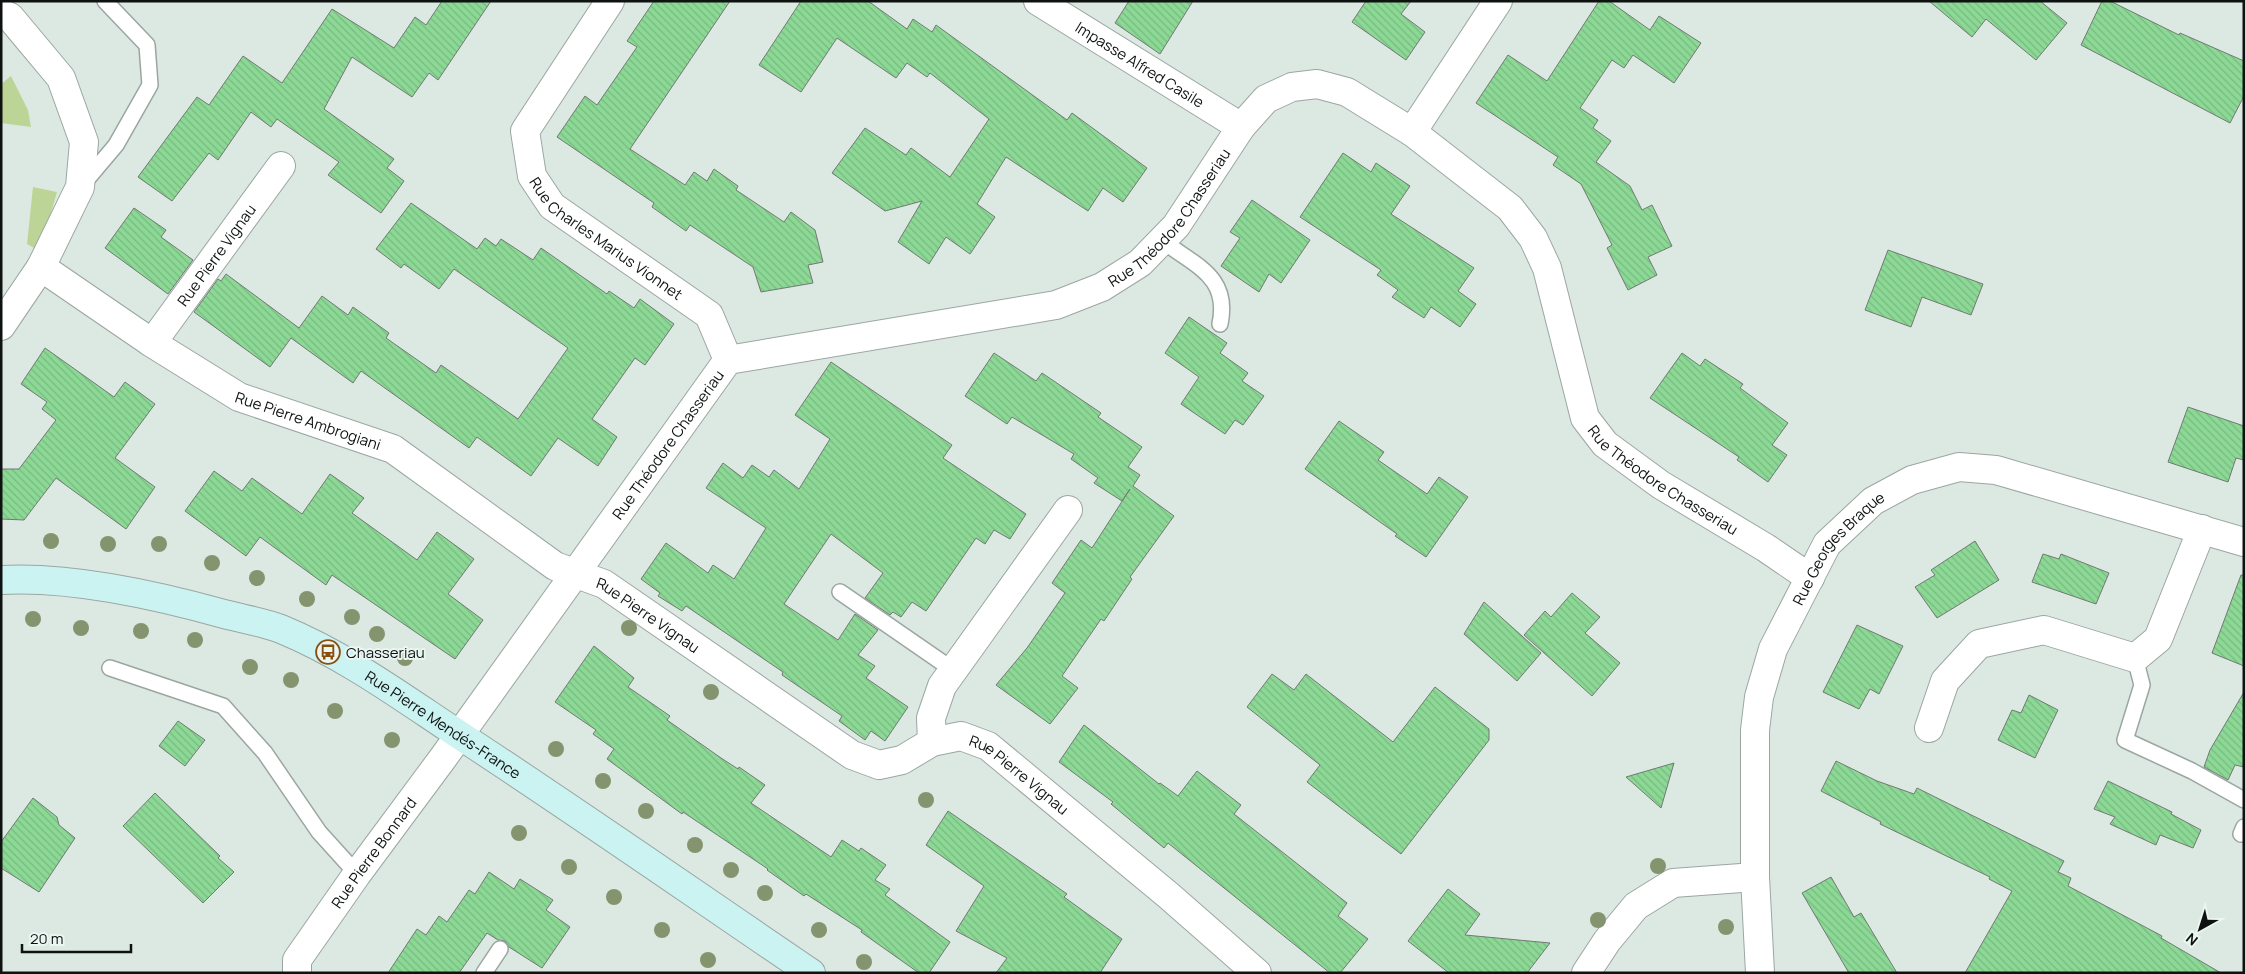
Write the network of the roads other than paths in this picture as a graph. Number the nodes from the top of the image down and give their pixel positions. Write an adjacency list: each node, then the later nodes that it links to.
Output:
1 (105, 1): 9 (lane)
2 (610, 1): 15 (street, Rue Charles Marius Vionnet)
3 (1038, 1): 6 (street, Impasse Alfred Casile)
4 (1498, 1): 7 (street)
5 (1, 13): 9 (street)
6 (1240, 127): 7 (street, Rue Théodore Chasseriau); 10 (street, Rue Théodore Chasseriau)
7 (1412, 132): 20 (street, Rue Théodore Chasseriau)
8 (281, 166): 14 (street, Rue Pierre Vignau)
9 (80, 187): 11 (street)
10 (1162, 240): 12 (lane); 15 (street, Rue Théodore Chasseriau)
11 (40, 267): 13 (street); 14 (street, Rue Pierre Ambrogiani)
12 (1220, 324)
13 (1, 326)
14 (152, 343): 19 (street, Rue Pierre Ambrogiani)
15 (728, 360): 19 (street, Rue Théodore Chasseriau)
16 (1068, 510): 25 (street)
17 (2202, 529): 18 (street, Rue Georges Braque); 20 (street, Rue Georges Braque); 23 (street)
18 (2244, 542)
19 (574, 573): 27 (street, Rue Théodore Chasseriau); 28 (street, Rue Pierre Vignau)
20 (1810, 578): 31 (street, Rue Georges Braque)
21 (1, 580): 27 (street, Rue Pierre Mendés-France)
22 (840, 592): 25 (lane)
23 (2135, 658): 26 (street); 29 (lane)
24 (110, 668): 30 (lane)
25 (953, 670): 28 (street)
26 (1929, 728)
27 (459, 735): 30 (street, Rue Pierre Bonnard); 35 (street, Rue Pierre Mendés-France)
28 (932, 742): 36 (street, Rue Pierre Vignau)
29 (2244, 800)
30 (356, 874): 33 (street, Rue Pierre Bonnard)
31 (1755, 877): 37 (street); 38 (street, Rue Georges Braque)
32 (500, 949): 34 (lane)
33 (297, 973)
34 (484, 973)
35 (811, 973)
36 (1257, 973)
37 (1586, 973)
38 (1760, 973)

